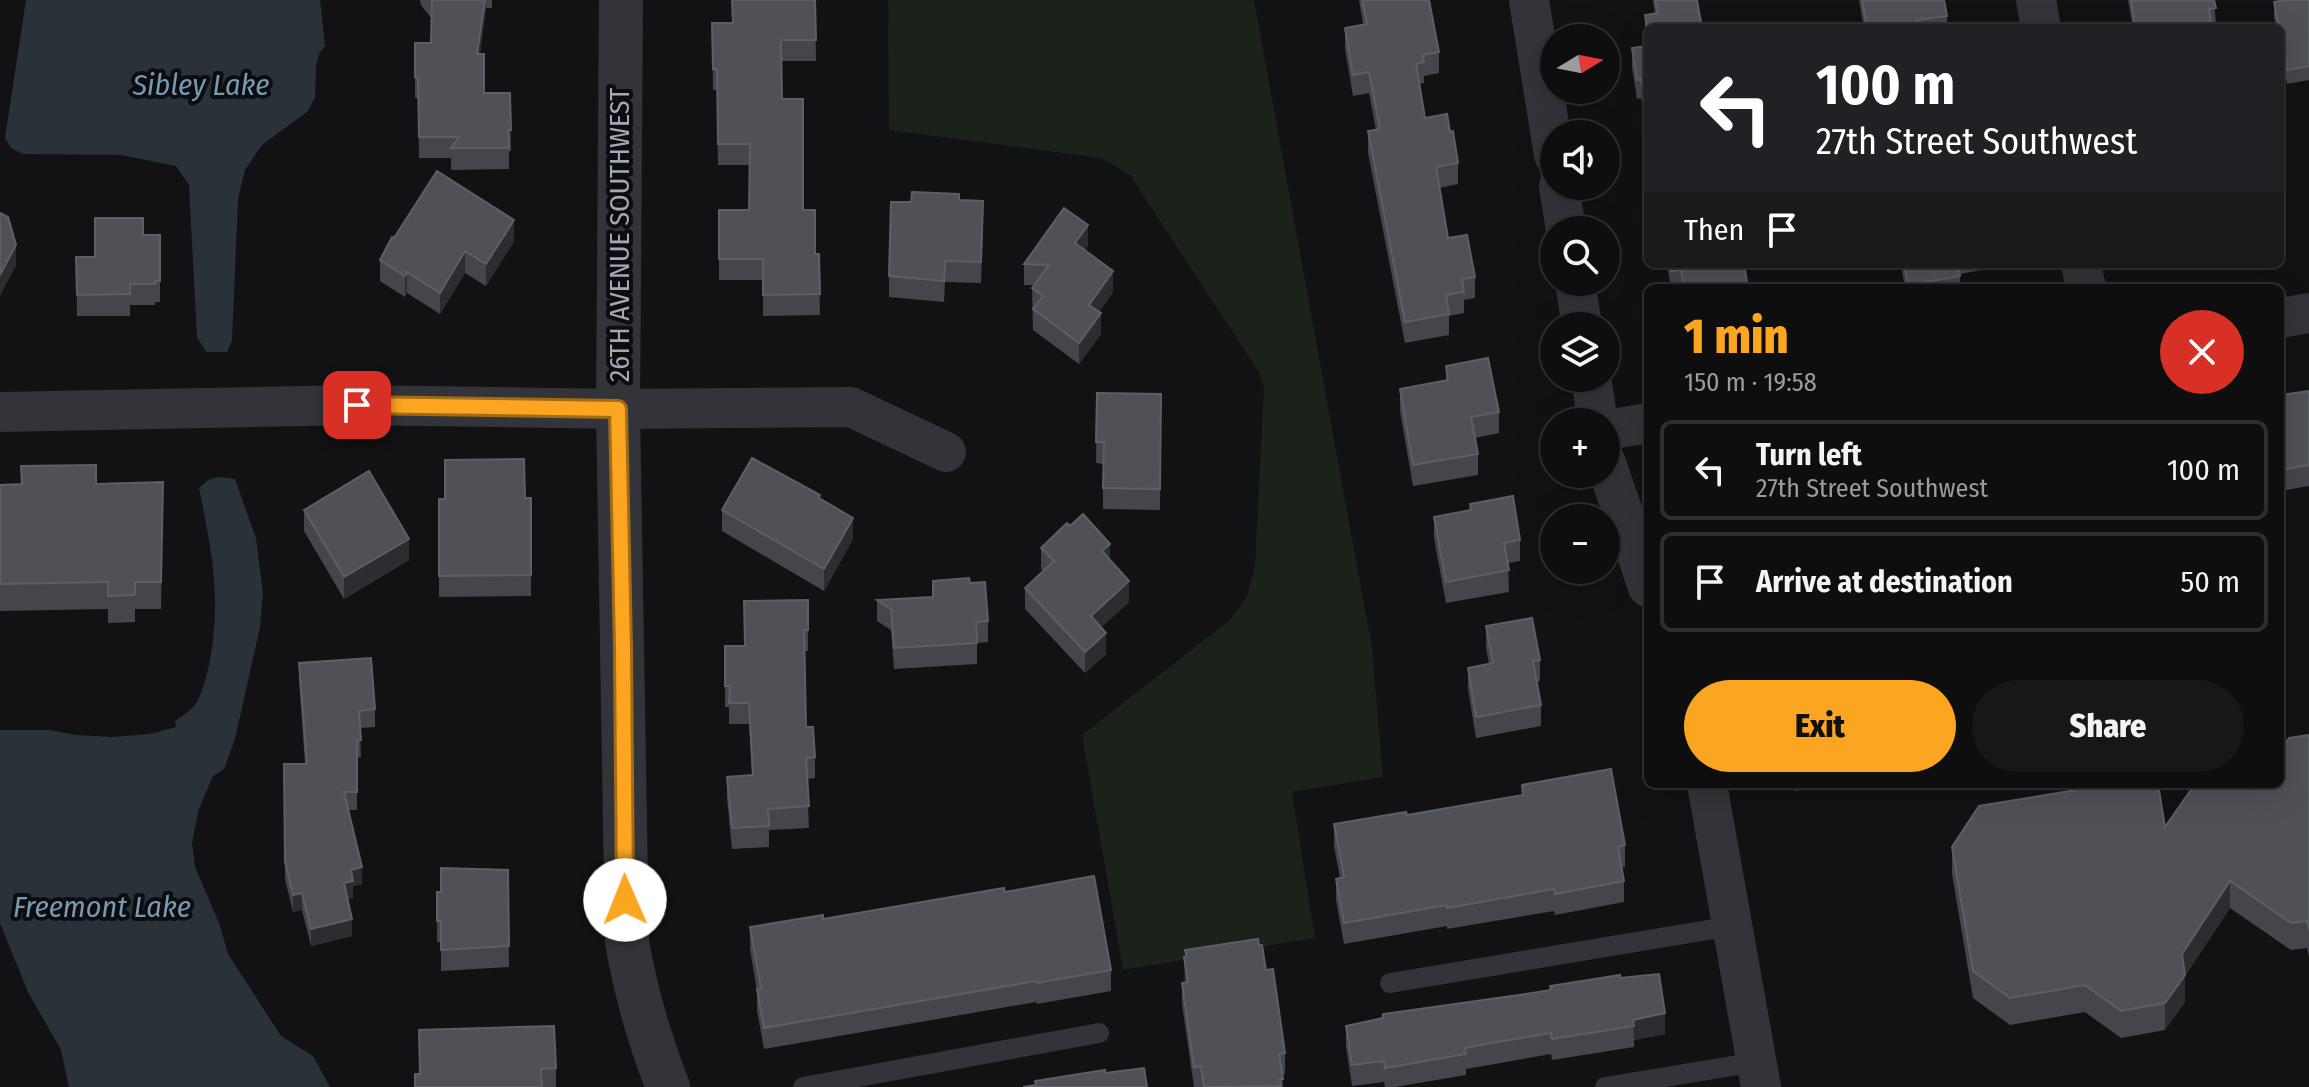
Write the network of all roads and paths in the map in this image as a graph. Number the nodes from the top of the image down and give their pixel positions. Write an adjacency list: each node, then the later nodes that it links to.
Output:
1 (621, 0): 8 (street, 26TH AVENUE SOUTHWEST)
2 (1529, 0): 5 (street)
3 (2036, 0): 4 (street)
4 (2040, 24)
5 (1548, 120)
6 (2309, 313): 7 (street)
7 (2284, 317)
8 (618, 409): 9 (street); 12 (street); 20 (street, 26TH AVENUE SOUTHWEST)
9 (0, 412)
10 (1644, 424): 11 (street)
11 (1620, 428)
12 (946, 452)
13 (1614, 488): 14 (street)
14 (1644, 575)
15 (1708, 788): 16 (street)
16 (1732, 926): 17 (lane); 19 (street)
17 (1390, 983)
18 (1099, 1033): 21 (lane)
19 (1758, 1074): 22 (lane)
20 (668, 1087)
21 (803, 1087)
22 (1605, 1087)

